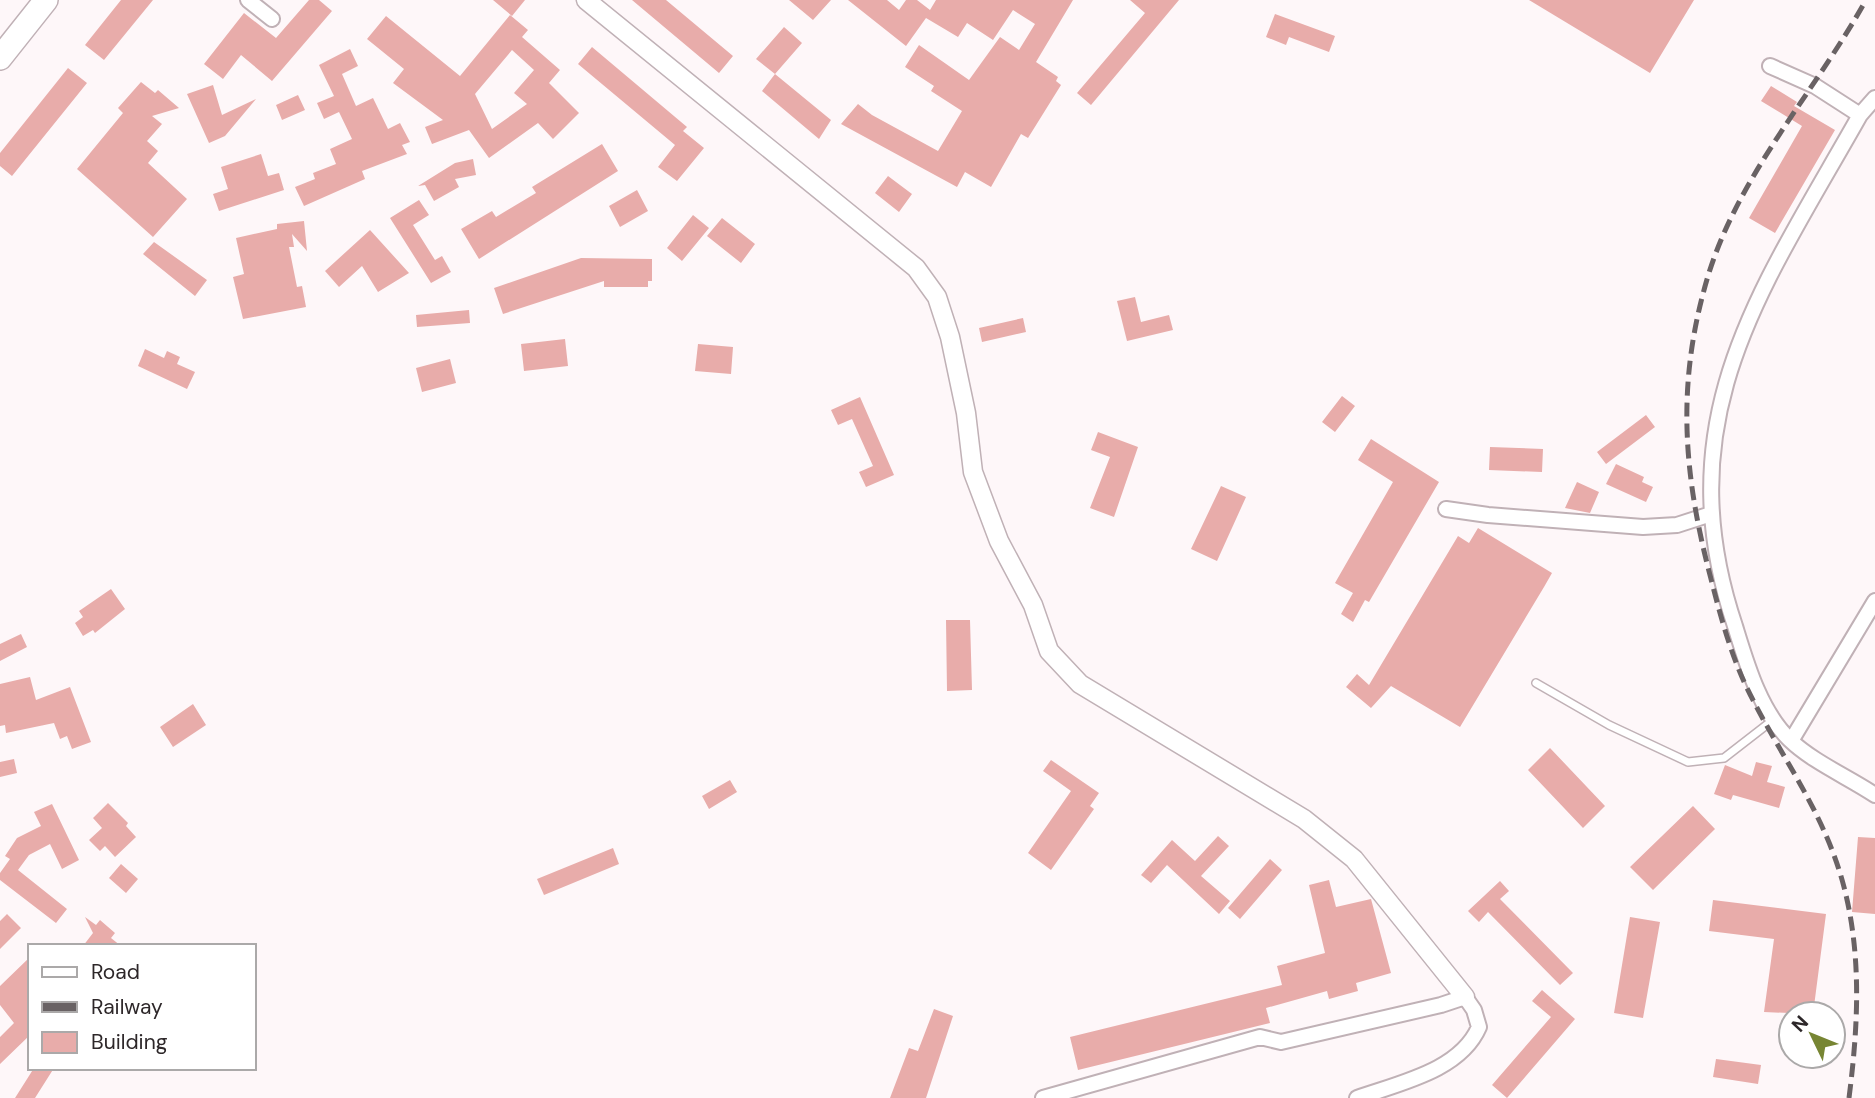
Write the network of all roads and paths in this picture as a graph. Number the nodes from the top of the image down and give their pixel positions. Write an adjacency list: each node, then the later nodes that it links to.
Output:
1 (46, 0): 5 (main road)
2 (248, 0): 4 (street)
3 (586, 0): 16 (street)
4 (272, 19)
5 (0, 58)
6 (1770, 66): 8 (street)
7 (1875, 98): 8 (street)
8 (1860, 116): 10 (street)
9 (1446, 509): 10 (street)
10 (1711, 514): 13 (street)
11 (1875, 601): 14 (street)
12 (1536, 683): 13 (lane)
13 (1773, 719): 14 (street)
14 (1791, 741): 15 (street)
15 (1875, 795)
16 (1465, 997): 17 (street); 18 (street)
17 (1043, 1098)
18 (1357, 1098)

